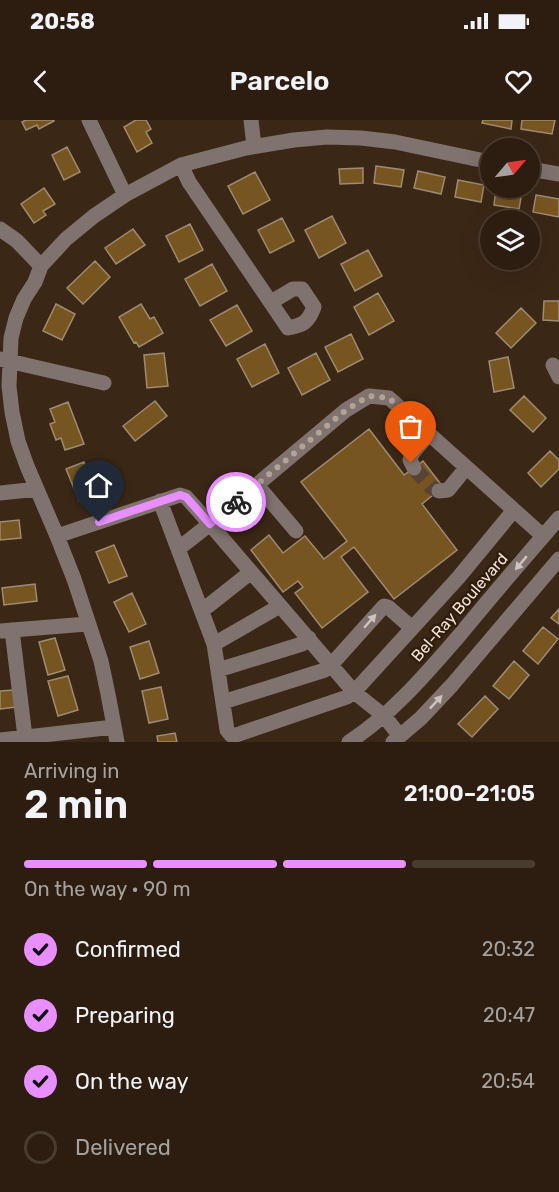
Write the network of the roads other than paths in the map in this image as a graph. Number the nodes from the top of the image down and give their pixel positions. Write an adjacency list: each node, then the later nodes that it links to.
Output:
1 (88, 120): 8 (street)
2 (251, 120): 3 (street)
3 (254, 146): 4 (street); 5 (street)
4 (480, 160)
5 (181, 165): 8 (street); 11 (street)
6 (540, 171): 7 (street)
7 (559, 174)
8 (125, 195): 10 (street)
9 (0, 229): 10 (street)
10 (41, 266): 12 (street)
11 (271, 302)
12 (5, 360): 13 (street); 18 (street)
13 (104, 382)
14 (429, 434): 15 (street); 16 (street); 17 (street)
15 (414, 468)
16 (466, 468): 19 (street); 22 (street)
17 (257, 485): 24 (street); 25 (street)
18 (37, 489): 20 (street); 26 (street)
19 (439, 491)
20 (0, 493)
21 (160, 501): 24 (street); 26 (street); 28 (street)
22 (514, 510): 27 (street); 34 (street)
23 (559, 518): 27 (street, Bel-Ray Boulevard)
24 (210, 524): 28 (street); 30 (street)
25 (296, 531)
26 (57, 536): 33 (street)
27 (543, 536): 42 (street, Bel-Ray Boulevard, one-way to 42)
28 (178, 549): 32 (street)
29 (559, 559): 45 (street, one-way to 29)
30 (251, 572): 31 (street); 32 (street)
31 (279, 604): 36 (street); 37 (street)
32 (201, 610): 37 (street)
33 (87, 624): 35 (street); 43 (street)
34 (412, 628): 38 (street, one-way to 34); 40 (street)
35 (6, 631): 44 (street)
36 (309, 638): 38 (street); 39 (street)
37 (214, 644): 39 (street)
38 (332, 665): 40 (street); 41 (street)
39 (218, 670): 41 (street)
40 (354, 692): 41 (street); 42 (street)
41 (223, 702)
42 (384, 716): 45 (street); 47 (street, Bel-Ray Boulevard)
43 (115, 734): 44 (street)
44 (25, 737): 46 (street)
45 (397, 739)
46 (0, 740)
47 (349, 742)

